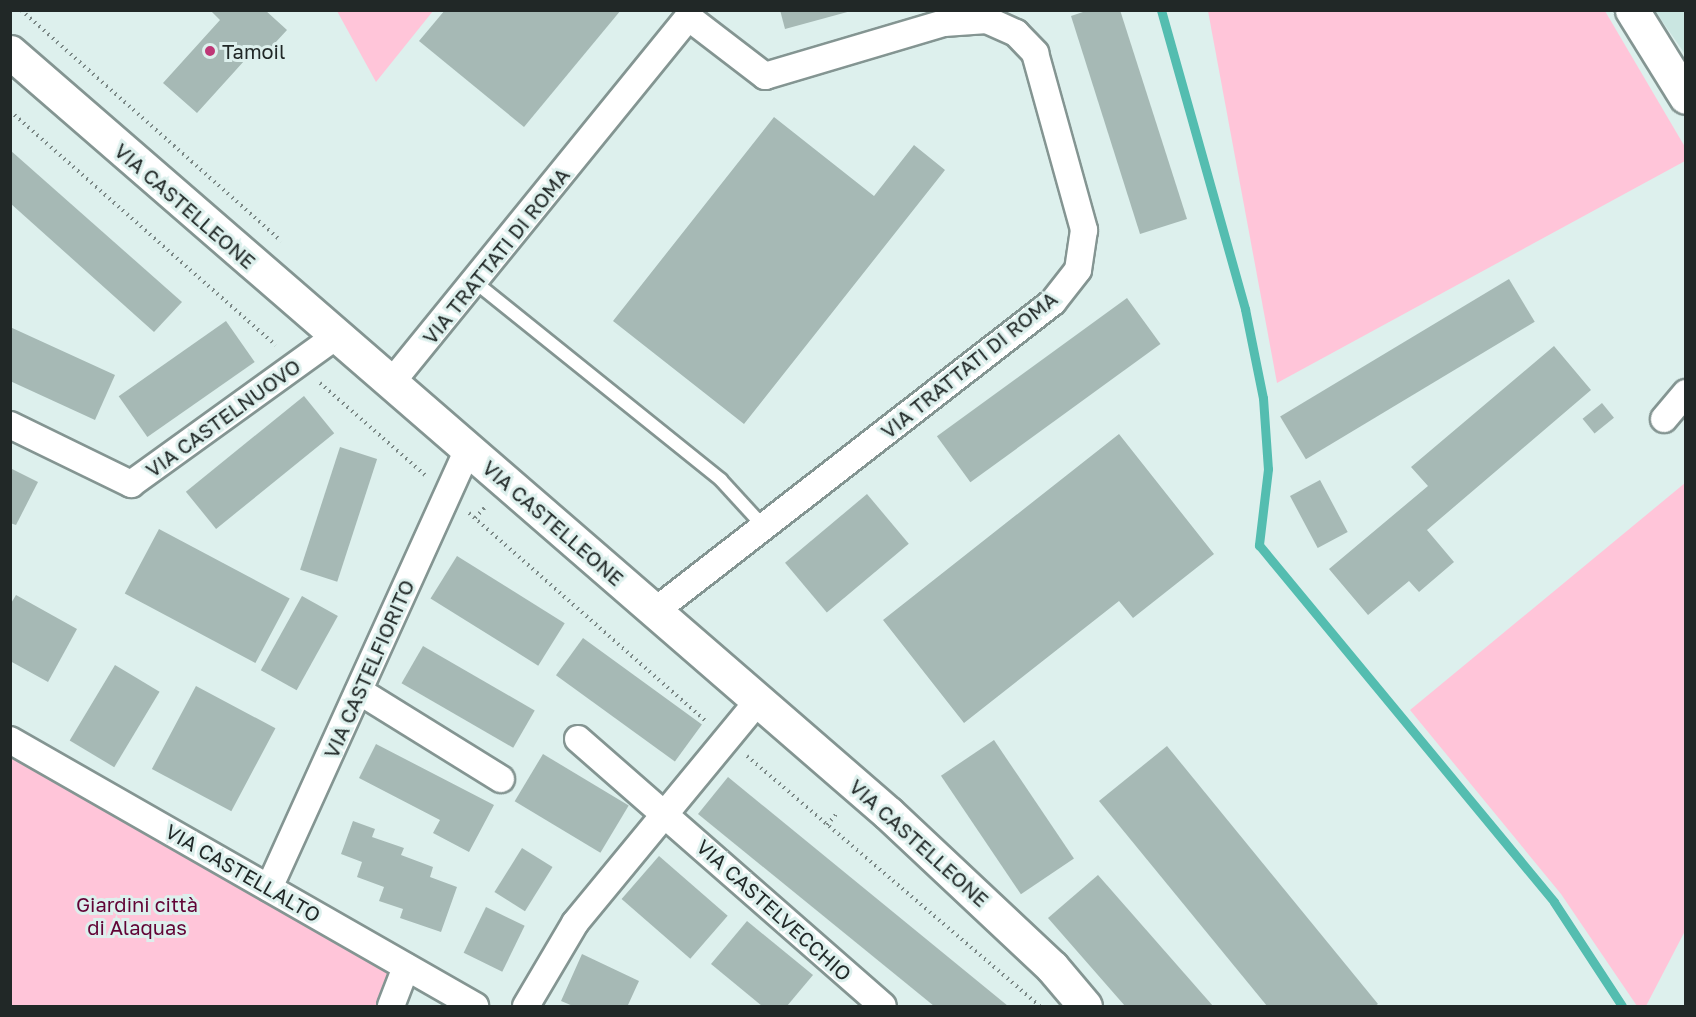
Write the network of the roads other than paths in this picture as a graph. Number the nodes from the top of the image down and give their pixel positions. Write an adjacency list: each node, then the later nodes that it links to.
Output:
1 (1632, 10): 4 (main road)
2 (691, 14): 5 (street, VIA TRATTATI DI ROMA); 12 (street, VIA TRATTATI DI ROMA)
3 (10, 52): 6 (main road, VIA CASTELLEONE)
4 (1686, 96)
5 (475, 282): 7 (street, VIA TRATTATI DI ROMA); 12 (lane)
6 (336, 336): 7 (main road, VIA CASTELLEONE); 10 (street, VIA CASTELNUOVO)
7 (391, 383): 11 (main road, VIA CASTELLEONE)
8 (1686, 393): 9 (street)
9 (1664, 419)
10 (10, 425)
11 (468, 450): 13 (main road, VIA CASTELLEONE); 14 (street, VIA CASTELFIORITO)
12 (764, 527): 13 (street, VIA TRATTATI DI ROMA)
13 (655, 611): 15 (main road, VIA CASTELLEONE)
14 (359, 692): 18 (street); 20 (street, VIA CASTELFIORITO)
15 (758, 701): 19 (street); 26 (main road, VIA CASTELLEONE)
16 (578, 739): 19 (street, VIA CASTELVECCHIO)
17 (10, 740): 20 (street, VIA CASTELLALTO)
18 (501, 779)
19 (665, 814): 24 (street); 25 (street, VIA CASTELVECCHIO)
20 (269, 888): 21 (street, VIA CASTELLALTO)
21 (406, 967): 22 (street); 23 (street, VIA CASTELLALTO)
22 (391, 1006)
23 (475, 1006)
24 (526, 1006)
25 (883, 1006)
26 (1085, 1006)

